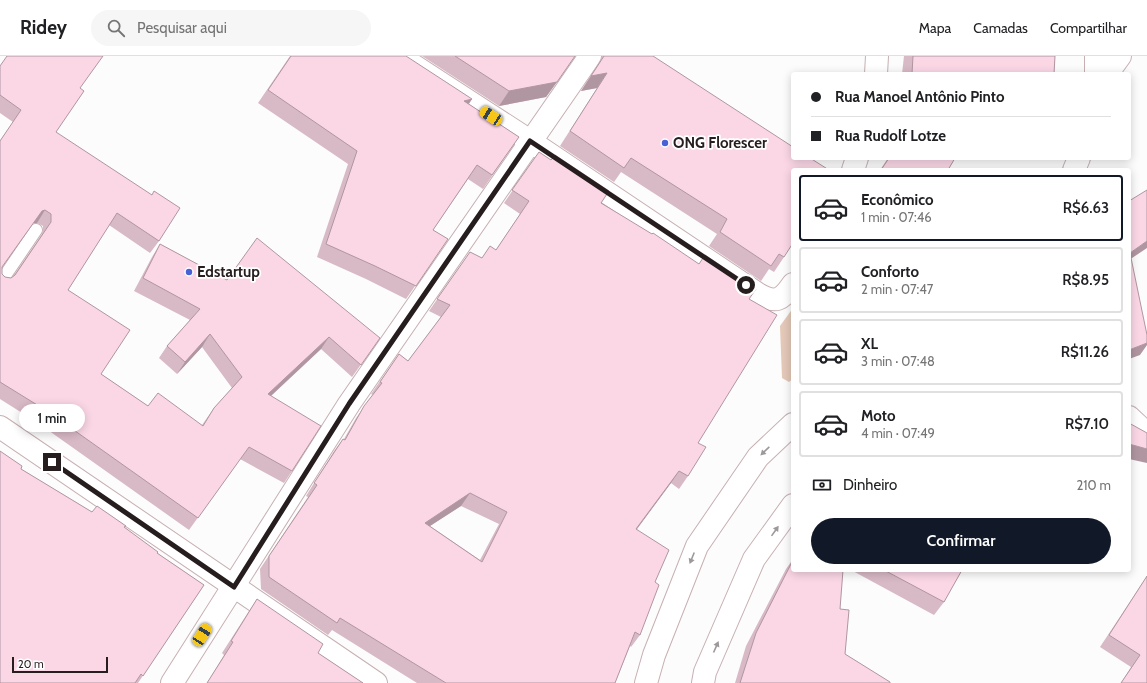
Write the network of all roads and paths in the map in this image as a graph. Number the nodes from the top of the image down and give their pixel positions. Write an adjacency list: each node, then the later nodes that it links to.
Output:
1 (399, 56): 9 (street)
2 (590, 56): 9 (street)
3 (878, 56): 6 (street)
4 (1096, 56): 7 (street)
5 (1120, 56): 8 (street)
6 (876, 72)
7 (1096, 72)
8 (1108, 72)
9 (530, 141): 12 (street); 18 (street)
10 (36, 230): 11 (lane)
11 (0, 283)
12 (791, 286)
13 (1131, 420): 16 (street)
14 (791, 426): 21 (street, one-way to 21)
15 (0, 427): 18 (street)
16 (1147, 434)
17 (791, 508): 22 (street, one-way to 17)
18 (234, 587): 19 (street); 20 (street)
19 (172, 683)
20 (376, 683)
21 (646, 683)
22 (703, 683)

